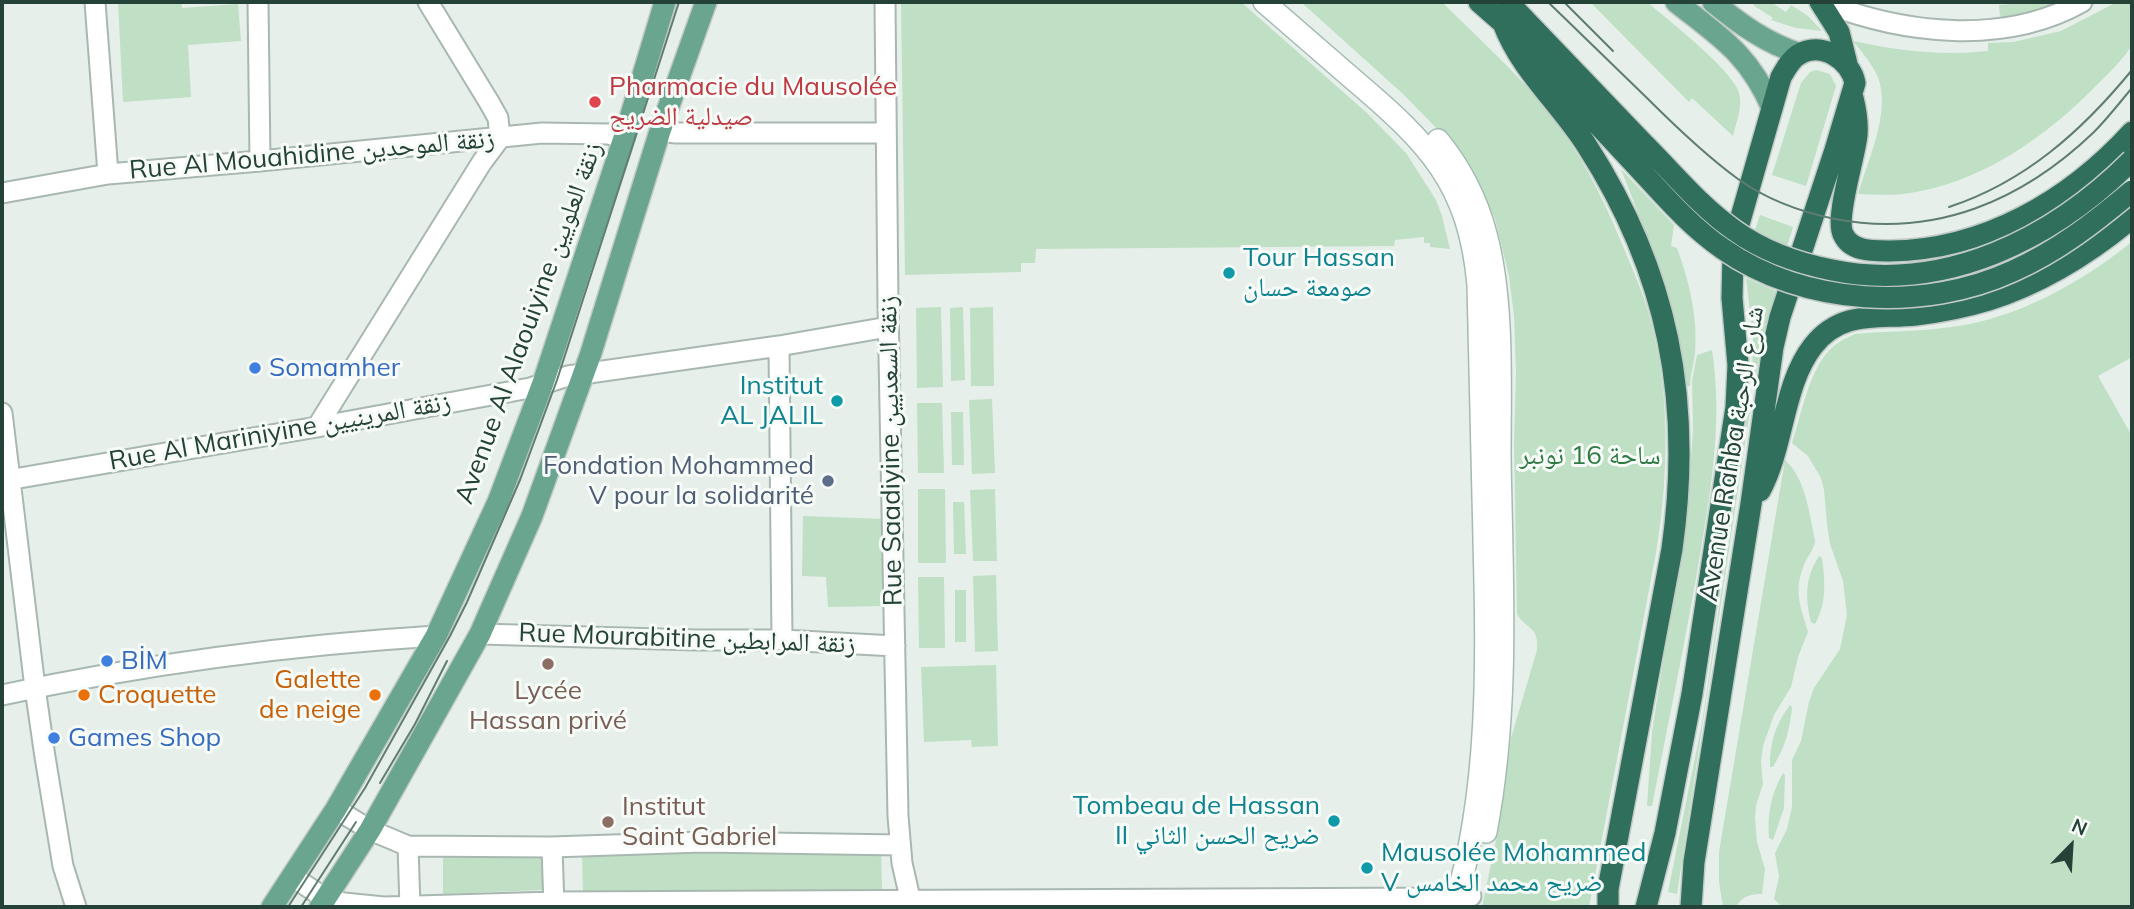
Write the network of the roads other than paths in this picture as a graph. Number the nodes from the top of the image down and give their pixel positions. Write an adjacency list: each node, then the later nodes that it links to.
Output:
1 (95, 2): 30 (street)
2 (258, 2): 29 (street)
3 (428, 2): 16 (street)
4 (448, 2): 16 (street)
5 (665, 2): 26 (main road, Avenue Al Alaouiyine زنقة العلويين)
6 (706, 2): 22 (main road)
7 (885, 2): 24 (street, Rue Saadiyine زنقة السعديين)
8 (1265, 2): 42 (street)
9 (1287, 2): 42 (street)
10 (1479, 2): 17 (highway)
11 (1508, 2): 27 (highway)
12 (1676, 2): 21 (main road)
13 (1713, 2): 18 (main road)
14 (1821, 2): 15 (street); 19 (highway, Avenue Rahba شارع الرحبة)
15 (2082, 2)
16 (441, 23): 25 (street)
17 (1503, 23): 27 (highway); 62 (highway)
18 (1800, 54): 19 (highway); 21 (highway, Avenue Rahba شارع الرحبة)
19 (1847, 64): 20 (highway, Avenue Rahba شارع الرحبة)
20 (1852, 94): 23 (highway); 41 (highway, Avenue Rahba شارع الرحبة)
21 (1772, 108): 63 (highway, Avenue Rahba شارع الرحبة)
22 (660, 131): 24 (street); 36 (main road)
23 (2132, 132)
24 (886, 133): 34 (street, Rue Saadiyine زنقة السعديين)
25 (500, 138): 26 (street, Rue Al Mouahidine زنقة الموحدين); 29 (street, Rue Al Mouahidine زنقة الموحدين); 39 (street)
26 (624, 138): 37 (main road, Avenue Al Alaouiyine زنقة العلويين)
27 (1639, 153): 28 (highway, bridge); 31 (highway, bridge)
28 (2132, 160)
29 (260, 161): 30 (street, Rue Al Mouahidine زنقة الموحدين)
30 (108, 174): 32 (street, Rue Al Mouahidine زنقة الموحدين)
31 (2132, 191)
32 (2, 193)
33 (2132, 218): 41 (highway)
34 (888, 327): 35 (street, Rue Al Mariniyine زنقة المرينيين); 46 (street, Rue Saadiyine زنقة السعديين)
35 (779, 346): 36 (street, Rue Al Mariniyine زنقة المرينيين); 45 (street)
36 (584, 374): 37 (street, Rue Al Mariniyine زنقة المرينيين); 43 (main road)
37 (543, 383): 39 (street, Rue Al Mariniyine زنقة المرينيين); 44 (main road, Avenue Al Alaouiyine زنقة العلويين)
38 (2, 413): 40 (street)
39 (317, 428): 40 (street, Rue Al Mariniyine زنقة المرينيين)
40 (6, 480): 47 (street)
41 (1751, 504): 64 (highway, Avenue Rahba شارع الرحبة)
42 (1495, 630): 55 (street)
43 (480, 634): 45 (street, Rue Mourabitine زنقة المرابطين); 50 (main road)
44 (436, 636): 47 (street); 49 (main road, Avenue Al Alaouiyine زنقة العلويين)
45 (782, 640): 46 (street, Rue Mourabitine زنقة المرابطين)
46 (895, 646): 51 (street, Rue Saadiyine زنقة السعديين)
47 (35, 688): 48 (street); 60 (street)
48 (2, 695)
49 (336, 808): 50 (street); 54 (main road, Avenue Al Alaouiyine زنقة العلويين)
50 (370, 830): 52 (street); 56 (main road)
51 (900, 845): 53 (street); 57 (street, Rue Saadiyine زنقة السعديين)
52 (408, 846): 53 (street); 59 (street)
53 (552, 847): 58 (street)
54 (293, 877): 56 (street); 61 (main road, Avenue Al Alaouiyine زنقة العلويين)
55 (1462, 901): 57 (street)
56 (323, 903): 59 (street)
57 (911, 903): 58 (street)
58 (554, 904): 59 (street)
59 (410, 906)
60 (76, 907)
61 (272, 907)
62 (1608, 907)
63 (1646, 907)
64 (1691, 907)

